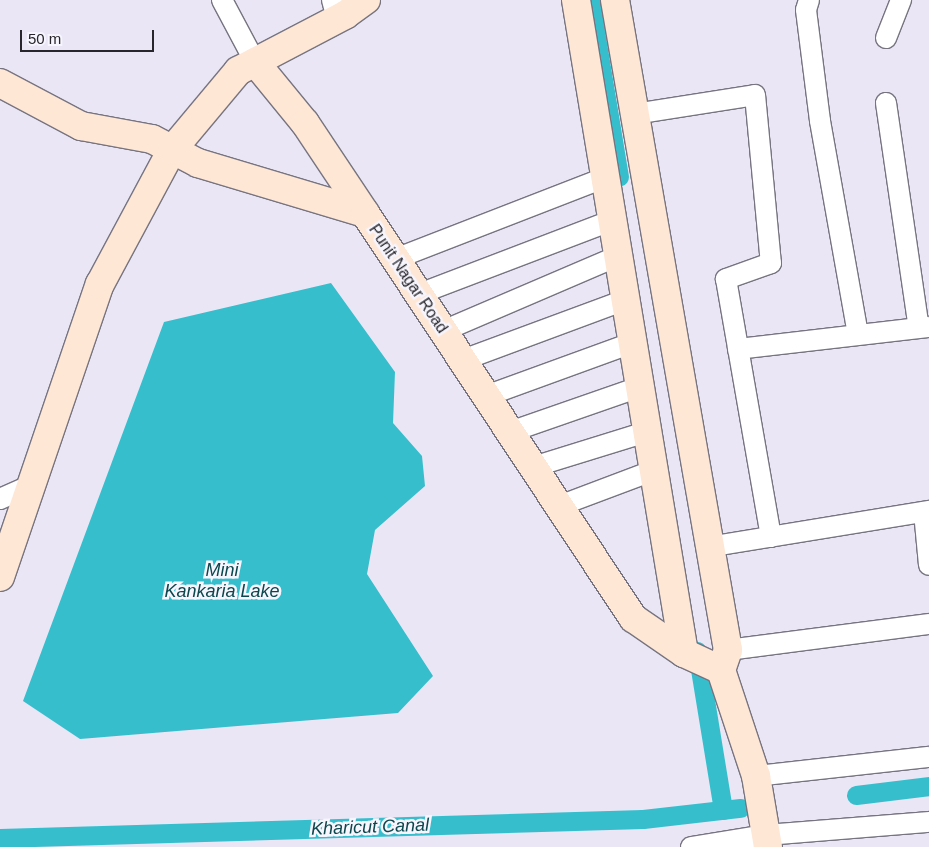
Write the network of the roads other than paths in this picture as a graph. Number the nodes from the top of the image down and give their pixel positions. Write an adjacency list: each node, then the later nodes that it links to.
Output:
1 (222, 0): 9 (street)
2 (366, 0): 7 (street)
3 (576, 0): 14 (street)
4 (615, 0): 12 (street)
5 (809, 0): 23 (street)
6 (901, 0): 8 (street)
7 (334, 9): 9 (street)
8 (886, 38)
9 (255, 62): 13 (street); 15 (street)
10 (0, 84): 13 (street, Punit Nagar Road)
11 (886, 103): 21 (street)
12 (634, 114): 25 (street); 38 (street)
13 (172, 150): 15 (street, Punit Nagar Road); 33 (street)
14 (606, 176): 16 (street); 18 (street)
15 (365, 214): 18 (street, Punit Nagar Road)
16 (613, 220): 17 (street); 19 (street)
17 (618, 256): 20 (street); 22 (street)
18 (395, 259): 19 (street, Punit Nagar Road)
19 (419, 294): 22 (street, Punit Nagar Road)
20 (625, 300): 24 (street); 26 (street)
21 (924, 328): 23 (street)
22 (443, 331): 26 (street, Punit Nagar Road)
23 (858, 335): 25 (street)
24 (632, 343): 27 (street); 28 (street)
25 (738, 349): 37 (street)
26 (462, 360): 28 (street, Punit Nagar Road)
27 (639, 387): 29 (street); 30 (street)
28 (486, 396): 29 (street, Punit Nagar Road)
29 (510, 432): 31 (street, Punit Nagar Road)
30 (646, 432): 31 (street); 32 (street)
31 (533, 467): 35 (street, Punit Nagar Road)
32 (652, 471): 35 (street); 42 (street)
33 (31, 485): 34 (street); 40 (street)
34 (0, 499)
35 (559, 506): 42 (street, Punit Nagar Road)
36 (926, 511): 37 (street); 39 (street)
37 (771, 537): 38 (street)
38 (708, 547): 43 (street)
39 (929, 564)
40 (0, 577)
41 (929, 624): 43 (street)
42 (684, 654): 43 (street, Punit Nagar Road)
43 (723, 663): 45 (street)
44 (929, 757): 45 (street)
45 (756, 776): 47 (street)
46 (929, 822): 47 (street)
47 (767, 841): 48 (street)
48 (691, 847)

